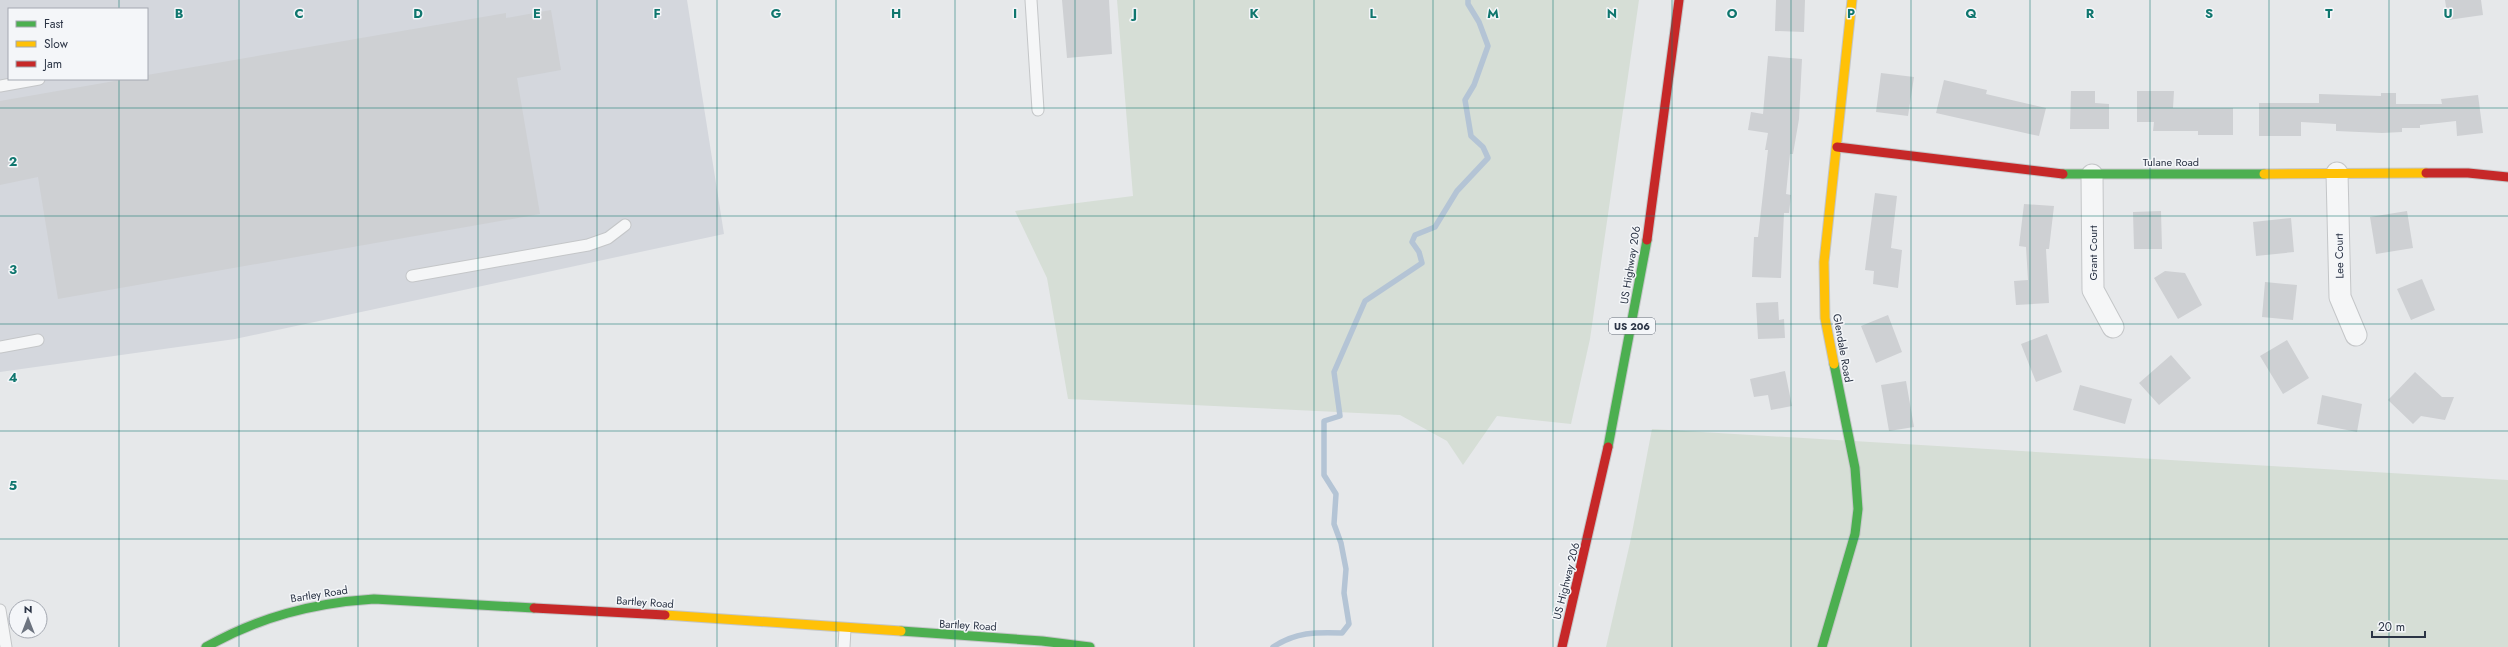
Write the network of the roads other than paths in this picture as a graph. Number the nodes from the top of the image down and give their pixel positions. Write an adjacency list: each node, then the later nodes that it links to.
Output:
1 (1031, 0): 6 (lane)
2 (1679, 0): 23 (main road, US Highway 206 / US 206)
3 (1852, 0): 7 (main road, Glendale Road)
4 (33, 80): 5 (lane)
5 (0, 86)
6 (1038, 110)
7 (1837, 147): 9 (main road, Tulane Road); 24 (main road, Glendale Road)
8 (2337, 173): 9 (main road, Tulane Road); 10 (main road, Tulane Road); 14 (street, Lee Court)
9 (2092, 175): 13 (street, Grant Court)
10 (2508, 177)
11 (625, 225): 12 (lane)
12 (412, 276)
13 (2113, 327)
14 (2356, 335)
15 (38, 340): 16 (lane)
16 (0, 347)
17 (0, 610): 19 (lane)
18 (845, 629): 20 (main road, Bartley Road); 21 (lane); 22 (main road, Bartley Road)
19 (6, 647)
20 (206, 647)
21 (844, 647)
22 (1090, 647)
23 (1562, 647)
24 (1822, 647)

